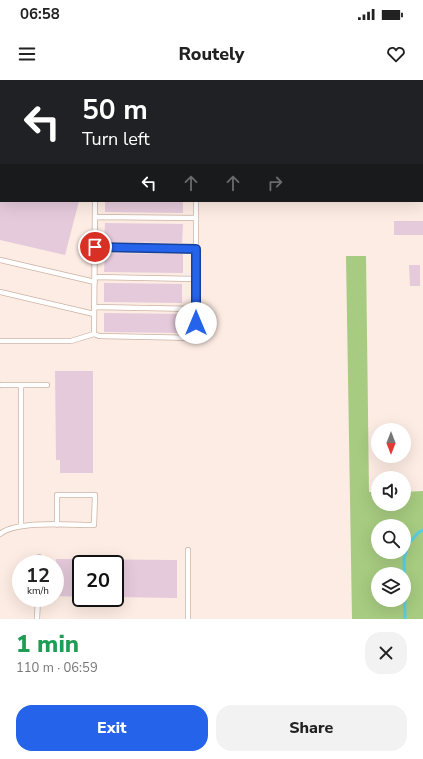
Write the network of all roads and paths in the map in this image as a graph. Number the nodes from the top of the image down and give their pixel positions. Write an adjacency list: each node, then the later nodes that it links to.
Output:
1 (96, 202): 3 (lane)
2 (196, 202): 4 (lane)
3 (95, 217): 4 (lane); 5 (lane)
4 (196, 218): 6 (lane)
5 (95, 247): 6 (lane); 9 (lane)
6 (196, 249): 8 (lane)
7 (0, 260): 9 (lane)
8 (196, 279): 9 (lane); 12 (lane)
9 (95, 280): 11 (lane)
10 (0, 292): 13 (lane)
11 (94, 307): 12 (lane); 13 (lane)
12 (196, 308): 14 (lane)
13 (94, 314): 14 (lane)
14 (94, 334): 15 (lane)
15 (0, 341)
16 (1, 385): 17 (lane)
17 (21, 385): 18 (lane); 19 (lane)
18 (47, 385)
19 (21, 525): 20 (lane); 21 (lane)
20 (57, 525): 20 (lane)
21 (0, 534)
22 (188, 550): 25 (lane)
23 (38, 607): 24 (lane)
24 (38, 619)
25 (188, 619)

